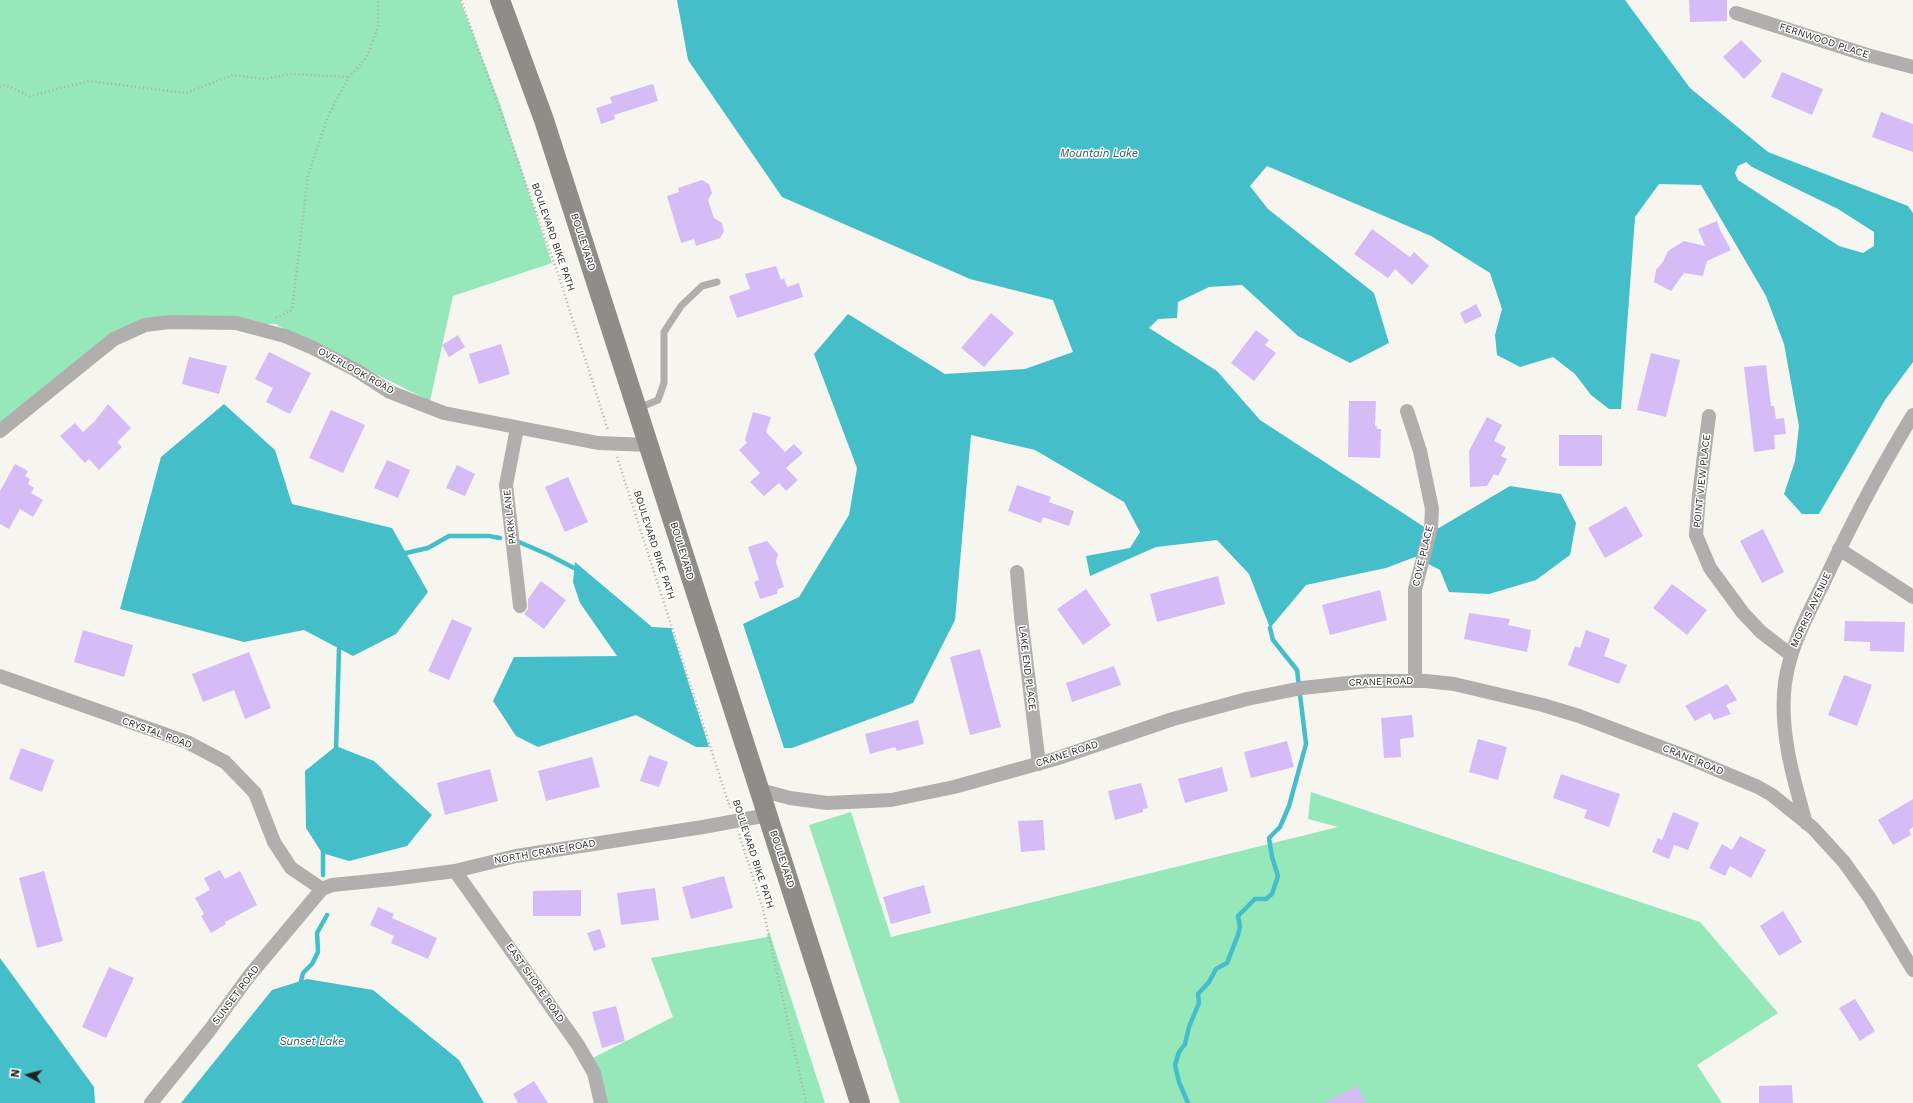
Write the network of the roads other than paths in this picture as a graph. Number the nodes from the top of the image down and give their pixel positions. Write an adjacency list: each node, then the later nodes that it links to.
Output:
1 (500, 0): 5 (main road, BOULEVARD)
2 (1736, 13): 3 (street, FERNWOOD PLACE)
3 (1913, 67)
4 (717, 282): 5 (lane)
5 (637, 409): 11 (main road, BOULEVARD)
6 (1406, 411): 18 (street, COVE PLACE)
7 (1913, 415): 12 (street, MORRIS AVENUE)
8 (1708, 416): 16 (street, POINT VIEW PLACE)
9 (517, 428): 10 (street, OVERLOOK ROAD); 11 (street, OVERLOOK ROAD); 15 (street, PARK LANE)
10 (0, 430)
11 (649, 445): 20 (main road, BOULEVARD)
12 (1839, 549): 14 (street); 16 (street, MORRIS AVENUE)
13 (1017, 572): 19 (street, LAKE END PLACE)
14 (1913, 597)
15 (520, 606)
16 (1791, 655): 22 (street, MORRIS AVENUE)
17 (0, 676): 24 (street, CRYSTAL ROAD)
18 (1415, 681): 19 (street, CRANE ROAD); 22 (street, CRANE ROAD)
19 (1039, 764): 20 (street, CRANE ROAD)
20 (760, 790): 21 (main road, BOULEVARD)
21 (768, 815): 23 (street, NORTH CRANE ROAD); 28 (main road, BOULEVARD)
22 (1806, 823): 25 (street, CRANE ROAD)
23 (455, 871): 24 (street, NORTH CRANE ROAD); 27 (street, EAST SHORE ROAD)
24 (322, 889): 26 (street, SUNSET ROAD)
25 (1913, 970)
26 (151, 1103)
27 (601, 1103)
28 (860, 1103)

